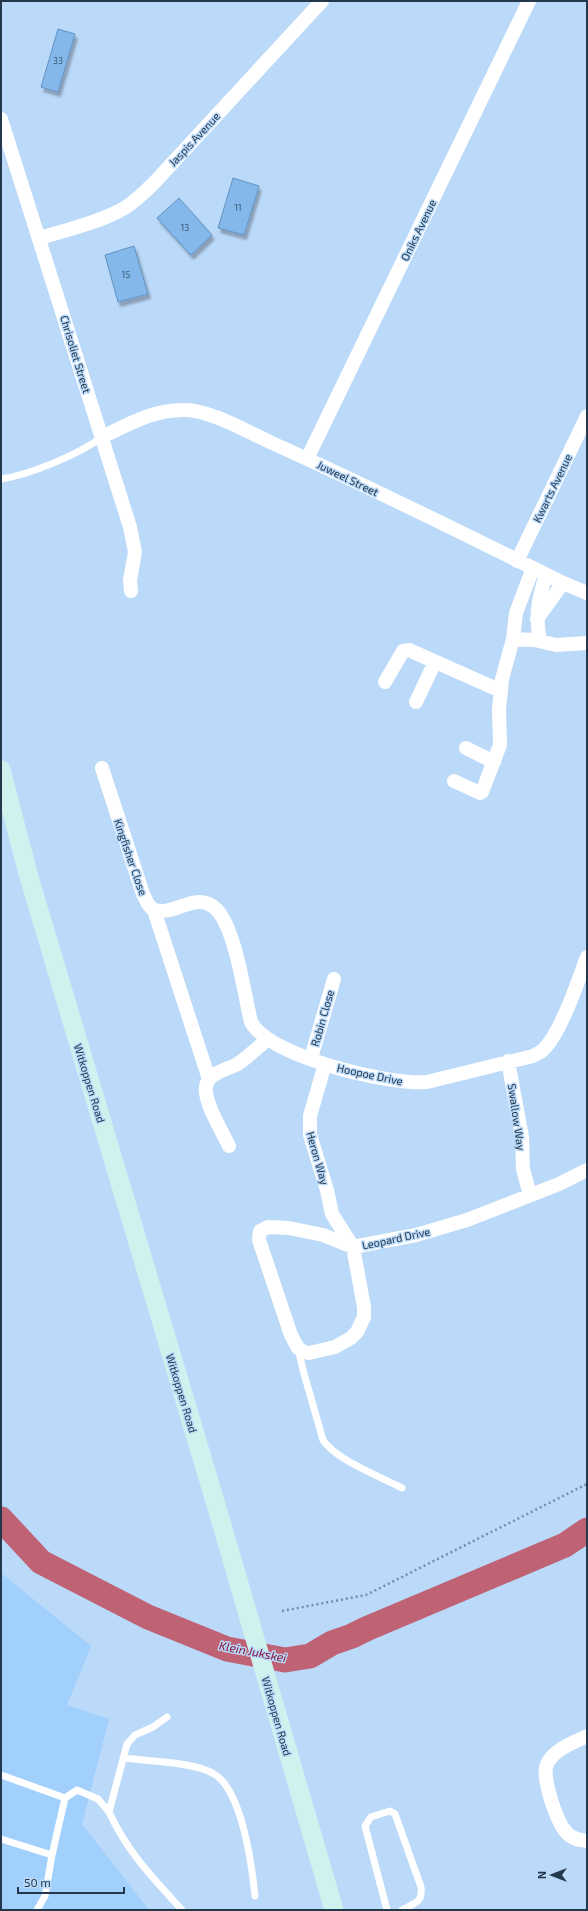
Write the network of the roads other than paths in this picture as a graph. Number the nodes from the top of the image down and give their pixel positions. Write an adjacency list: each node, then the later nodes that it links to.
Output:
1 (322, 1): 4 (street, Jaspis Avenue)
2 (529, 1): 7 (street, Oniks Avenue)
3 (1, 119): 4 (street, Chrisoliet Street)
4 (40, 238): 6 (street, Chrisoliet Street)
5 (587, 416): 9 (street, Kwarts Avenue)
6 (102, 437): 7 (street, Juweel Street); 8 (lane); 13 (street, Chrisoliet Street)
7 (307, 459): 9 (street, Juweel Street)
8 (1, 479)
9 (517, 561): 10 (street, Juweel Street)
10 (533, 568): 11 (street, Juweel Street); 16 (street)
11 (546, 575): 12 (street, Juweel Street); 15 (street)
12 (563, 583): 14 (street, Juweel Street); 15 (street)
13 (131, 591)
14 (587, 593)
15 (536, 620): 17 (street)
16 (513, 639): 17 (street); 21 (street)
17 (540, 641): 18 (street)
18 (587, 643)
19 (435, 662): 20 (street); 21 (street); 22 (street)
20 (385, 682)
21 (501, 692): 24 (street)
22 (416, 702)
23 (466, 748): 24 (street)
24 (494, 762): 27 (street)
25 (102, 768): 30 (street, Kingfisher Close)
26 (1, 770): 29 (main road, Witkoppen Road)
27 (454, 781)
28 (1, 806): 29 (main road, Witkoppen Road)
29 (29, 877): 56 (main road, Witkoppen Road)
30 (154, 910): 33 (street, Hoopoe Drive); 37 (street, Kingfisher Close)
31 (587, 958): 35 (street, Hoopoe Drive)
32 (334, 979): 34 (street, Robin Close)
33 (268, 1039): 34 (street, Hoopoe Drive); 37 (street)
34 (310, 1058): 36 (street, Hoopoe Drive)
35 (508, 1062): 36 (street, Hoopoe Drive); 40 (street, Swallow Way)
36 (325, 1064): 41 (street, Heron Way)
37 (209, 1079): 38 (street)
38 (229, 1146)
39 (587, 1170): 40 (street, Leopard Drive)
40 (530, 1195): 41 (street, Leopard Drive)
41 (353, 1247): 42 (street); 42 (street, Leopard Drive)
42 (298, 1348): 43 (lane)
43 (402, 1488)
44 (167, 1717): 46 (lane)
45 (587, 1736): 51 (street)
46 (123, 1758): 49 (lane); 53 (lane)
47 (1, 1775): 48 (lane)
48 (65, 1798): 49 (lane); 52 (lane)
49 (109, 1812): 55 (lane)
50 (1, 1839): 52 (lane)
51 (587, 1842)
52 (52, 1856): 54 (lane)
53 (255, 1896)
54 (37, 1910)
55 (182, 1910)
56 (334, 1910)
57 (387, 1910): 58 (lane)
58 (402, 1910)

